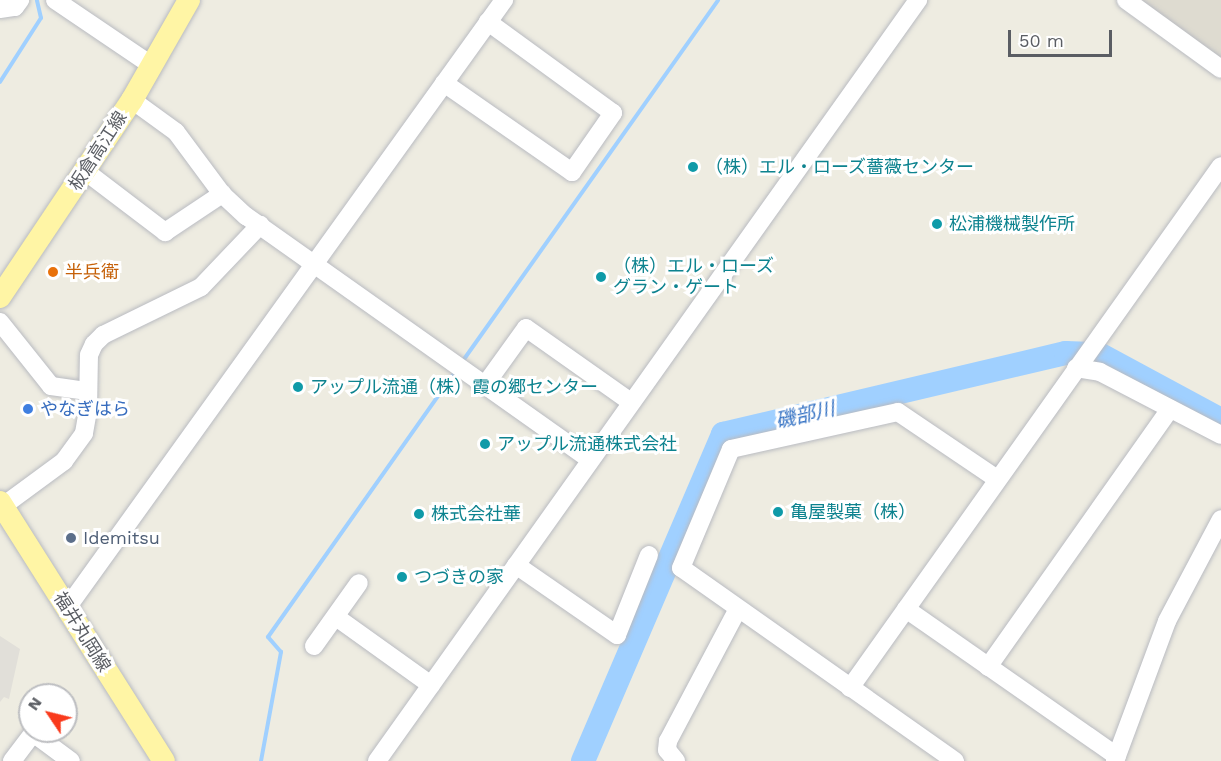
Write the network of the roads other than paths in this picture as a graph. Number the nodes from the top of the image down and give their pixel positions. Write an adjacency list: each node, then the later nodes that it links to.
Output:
1 (20, 0): 7 (street)
2 (55, 0): 9 (street)
3 (189, 0): 9 (main road, 板倉高江線)
4 (504, 0): 8 (street)
5 (918, 0): 23 (street)
6 (1126, 0): 10 (street)
7 (0, 9)
8 (488, 22): 11 (street); 11 (street)
9 (151, 65): 12 (main road, 板倉高江線)
10 (1221, 69)
11 (444, 82): 17 (street)
12 (132, 100): 14 (main road, 板倉高江線); 15 (street)
13 (1221, 166): 20 (street)
14 (85, 171): 15 (street); 18 (main road, 板倉高江線)
15 (222, 194): 16 (street)
16 (260, 225): 17 (street); 22 (street)
17 (312, 264): 21 (street); 33 (street)
18 (0, 297)
19 (0, 322): 22 (street)
20 (1076, 368): 24 (street); 27 (street)
21 (485, 385): 23 (street); 26 (street)
22 (88, 391): 28 (street)
23 (631, 402): 26 (street)
24 (1170, 409): 25 (street); 38 (street)
25 (1221, 435)
26 (590, 460): 31 (street)
27 (997, 479): 34 (street); 35 (street)
28 (1, 504): 33 (main road, 福井丸岡線)
29 (1221, 519): 41 (street)
30 (649, 555): 31 (street)
31 (516, 565): 39 (street)
32 (359, 583): 36 (street)
33 (67, 608): 44 (main road, 福井丸岡線)
34 (738, 609): 40 (street); 46 (street)
35 (906, 609): 38 (street); 40 (street)
36 (336, 617): 37 (street); 39 (street)
37 (314, 646)
38 (988, 667): 41 (street)
39 (431, 685): 45 (street)
40 (850, 688): 47 (street)
41 (1116, 758)
42 (12, 761): 43 (street)
43 (71, 761)
44 (164, 761)
45 (377, 761)
46 (676, 761)
47 (955, 761)

